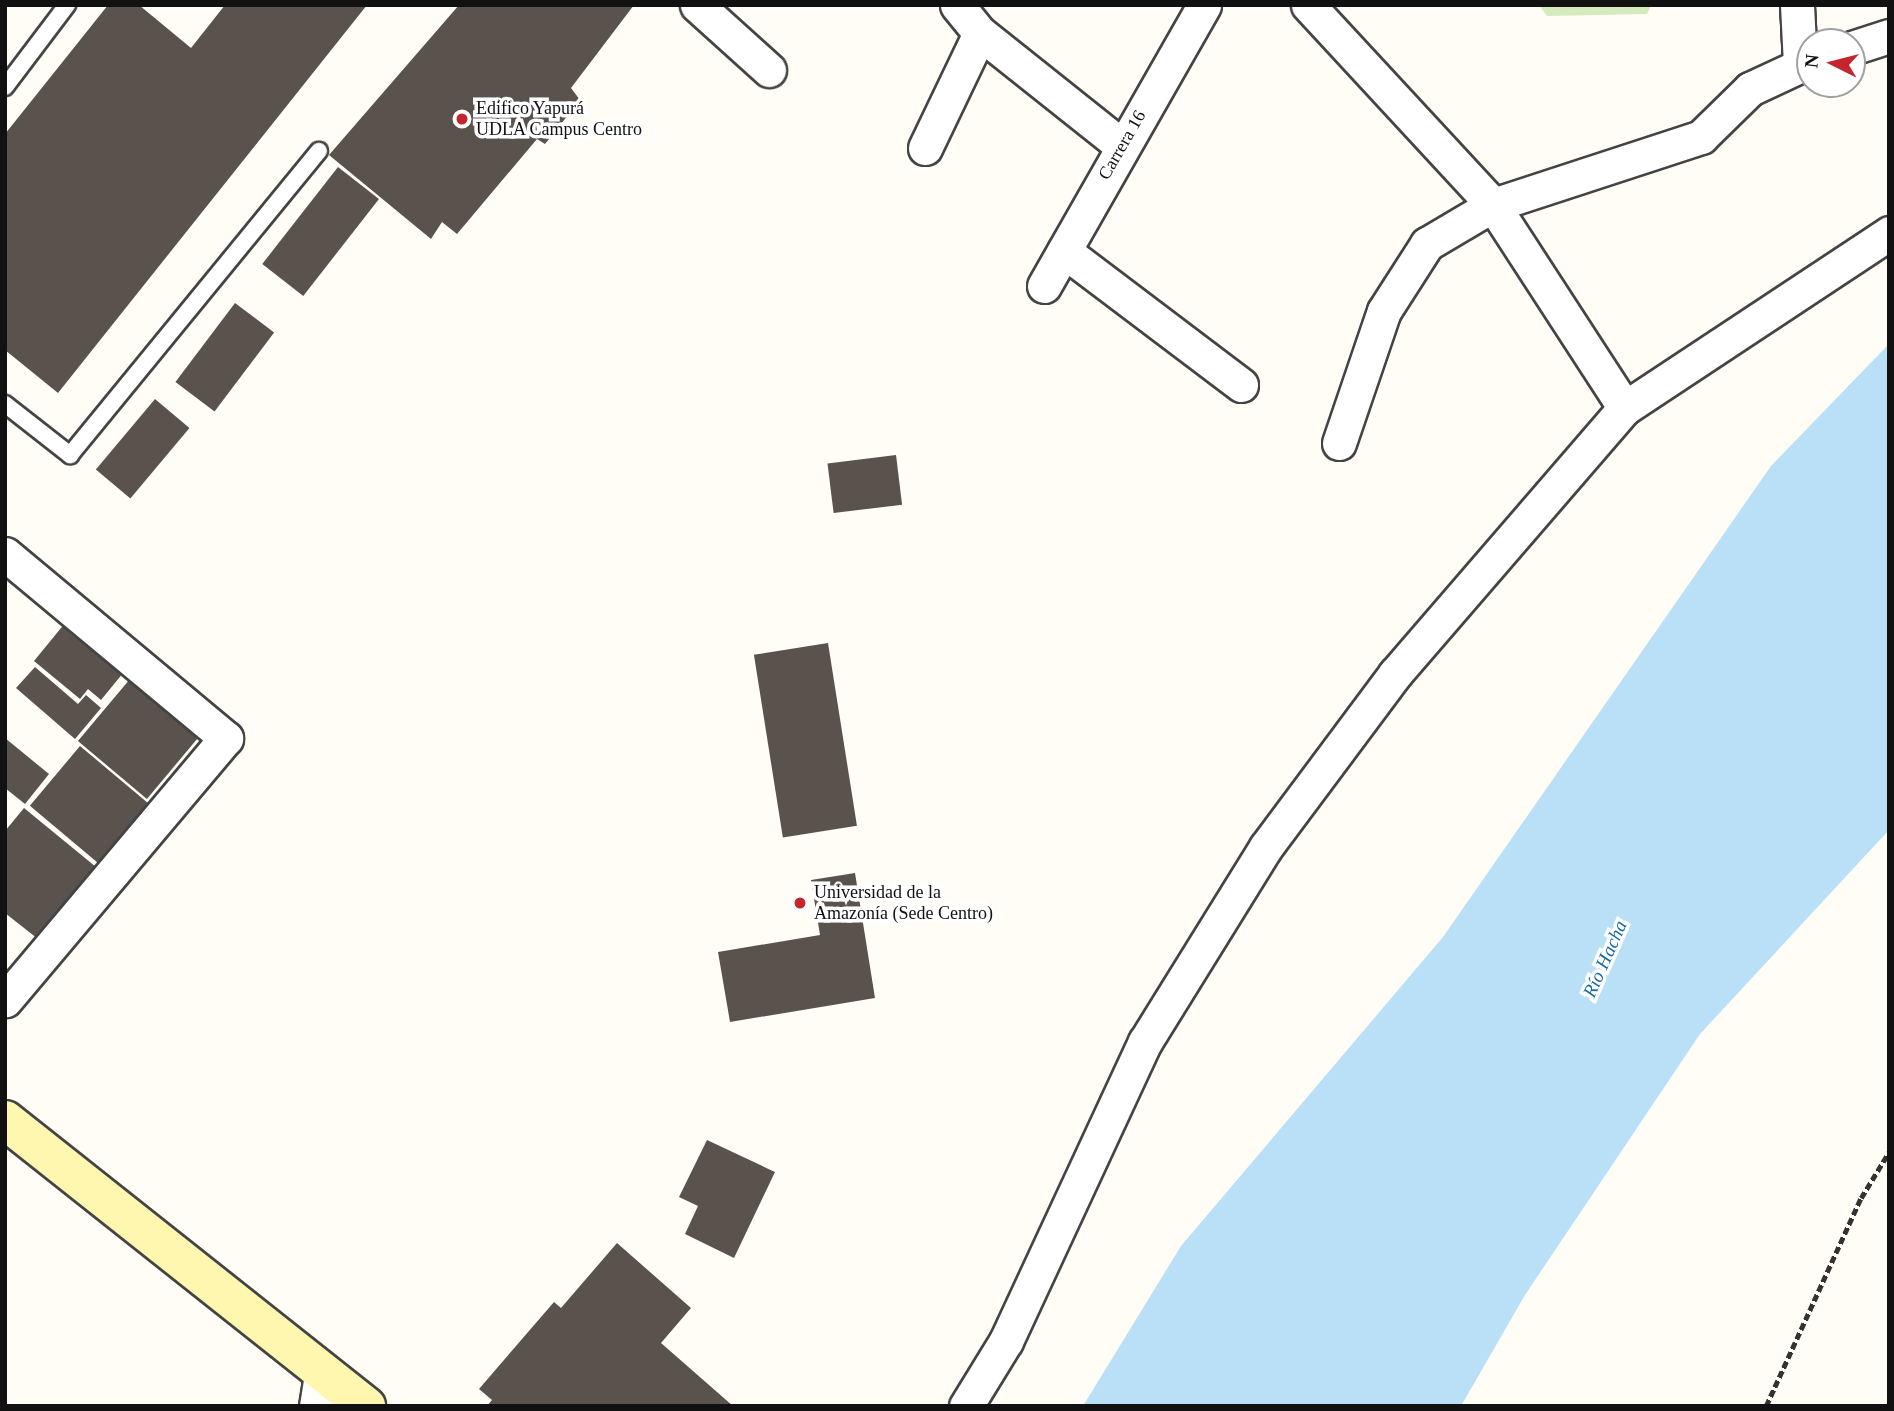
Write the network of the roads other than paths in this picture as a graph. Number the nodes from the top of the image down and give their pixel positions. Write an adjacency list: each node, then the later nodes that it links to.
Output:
1 (67, 5): 13 (lane)
2 (697, 5): 12 (street)
3 (957, 5): 8 (street)
4 (1204, 5): 14 (street, Carrera 16)
5 (1308, 5): 17 (street)
6 (1797, 5): 7 (street)
7 (1800, 28)
8 (980, 33): 14 (street); 15 (street)
9 (1889, 36): 10 (street)
10 (1866, 43)
11 (1796, 67): 17 (street)
12 (769, 70)
13 (5, 87)
14 (1121, 145): 19 (street, Carrera 16)
15 (925, 148)
16 (319, 151): 22 (lane)
17 (1493, 205): 23 (street); 24 (street)
18 (1889, 233): 23 (street)
19 (1064, 251): 20 (street, Carrera 16); 21 (street)
20 (1044, 286)
21 (1241, 385)
22 (5, 404)
23 (1625, 408): 30 (street)
24 (1339, 443)
25 (5, 554): 26 (street)
26 (5, 1000)
27 (5, 1120): 28 (main road)
28 (318, 1389): 29 (main road)
29 (366, 1406)
30 (966, 1406)

